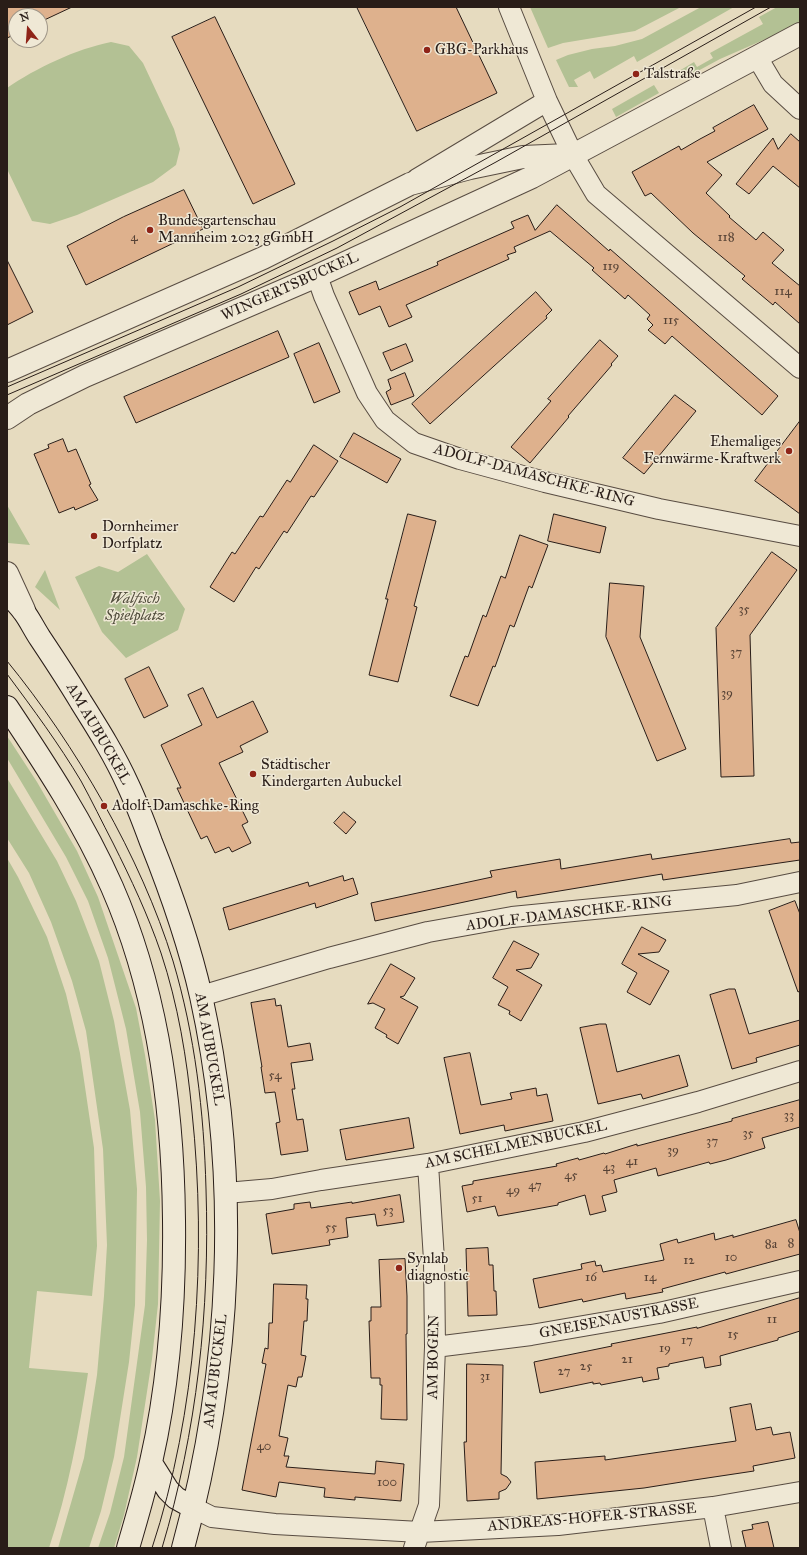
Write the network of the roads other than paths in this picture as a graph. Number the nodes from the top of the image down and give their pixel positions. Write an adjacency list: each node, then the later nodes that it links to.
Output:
1 (509, 7): 4 (street)
2 (800, 34): 3 (main road, WINGERTSBUCKEL)
3 (757, 57): 5 (street); 6 (main road, WINGERTSBUCKEL)
4 (547, 101): 6 (street); 7 (street, WINGERTSBUCKEL)
5 (800, 109)
6 (573, 155): 7 (main road, WINGERTSBUCKEL); 8 (main road, WINGERTSBUCKEL); 9 (street)
7 (410, 184): 10 (main road, WINGERTSBUCKEL)
8 (320, 286): 11 (main road, WINGERTSBUCKEL); 12 (street, ADOLF-DAMASCHKE-RING)
9 (800, 368)
10 (7, 371)
11 (7, 418)
12 (800, 536)
13 (7, 573): 15 (main road)
14 (7, 593): 15 (main road, AM AUBUCKEL)
15 (25, 613): 18 (main road, AM AUBUCKEL)
16 (7, 707): 24 (main road)
17 (800, 882): 18 (street, ADOLF-DAMASCHKE-RING)
18 (210, 993): 21 (main road, AM AUBUCKEL)
19 (800, 1071): 20 (street, AM SCHELMENBUCKEL)
20 (428, 1164): 21 (street, AM SCHELMENBUCKEL); 23 (street, AM BOGEN)
21 (226, 1193): 27 (main road, AM AUBUCKEL)
22 (800, 1281): 23 (street, GNEISENAUSTRASSE)
23 (435, 1347): 28 (street, AM BOGEN)
24 (151, 1463): 27 (main road); 29 (main road)
25 (800, 1492): 26 (street, ANDREAS-HOFER-STRASSE)
26 (713, 1507): 28 (street, ANDREAS-HOFER-STRASSE); 31 (street)
27 (194, 1508): 28 (street, ANDREAS-HOFER-STRASSE); 30 (main road, AM AUBUCKEL)
28 (417, 1540)
29 (128, 1548)
30 (183, 1548)
31 (721, 1548)

